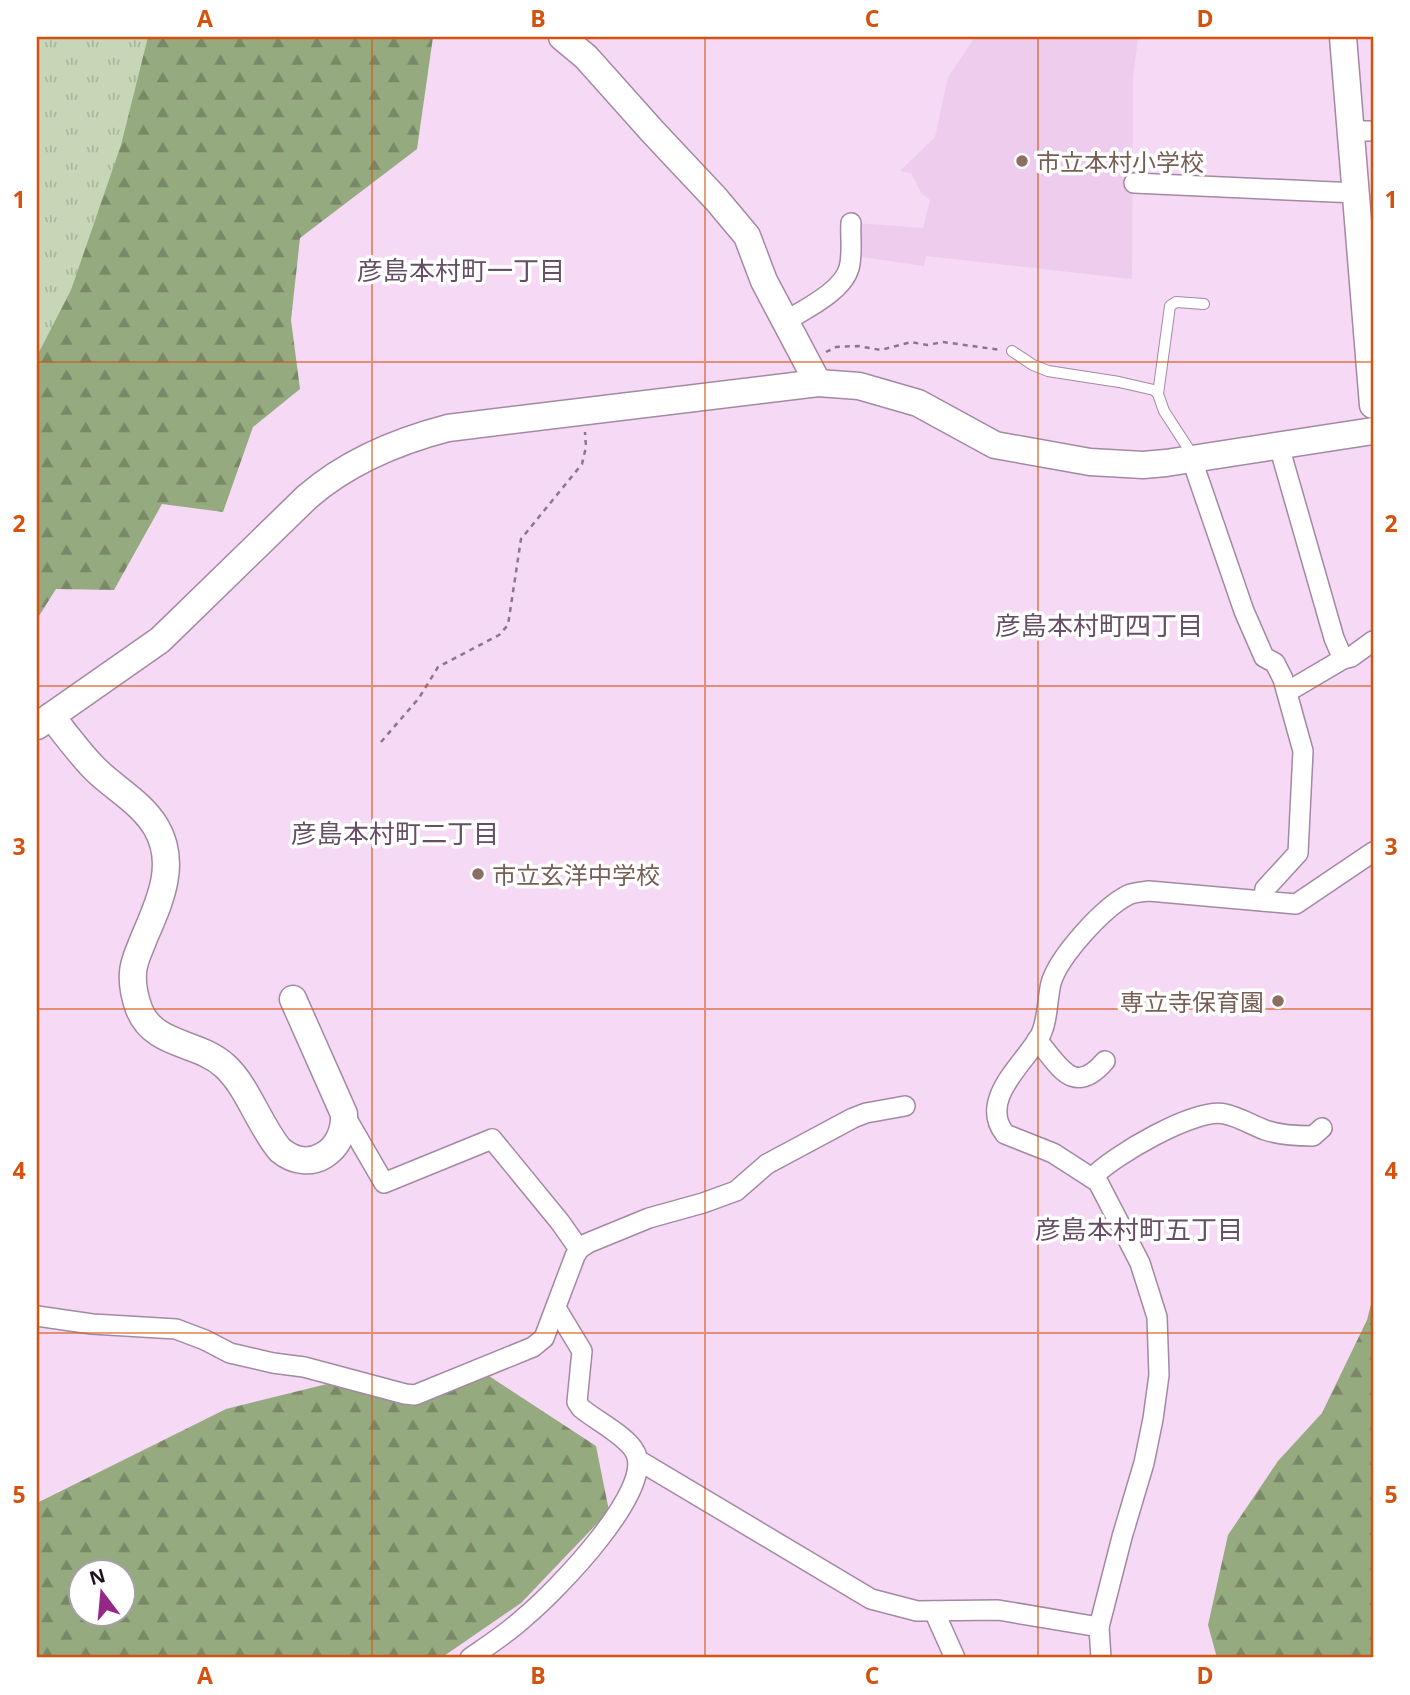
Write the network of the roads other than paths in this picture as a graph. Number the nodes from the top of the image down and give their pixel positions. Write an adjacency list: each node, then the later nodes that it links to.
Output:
1 (562, 37): 7 (street)
2 (1343, 37): 4 (street)
3 (1134, 183): 4 (street)
4 (1356, 193): 11 (street)
5 (850, 223): 7 (street)
6 (1204, 304): 10 (lane)
7 (786, 321): 9 (street)
8 (1012, 351): 10 (lane)
9 (818, 383): 14 (street); 18 (street)
10 (1158, 394): 14 (lane)
11 (1373, 405)
12 (1373, 431): 13 (street)
13 (1279, 446): 14 (street); 16 (street)
14 (1192, 460): 17 (street)
15 (1373, 641): 16 (street)
16 (1343, 659): 17 (street)
17 (1287, 692): 20 (street)
18 (44, 721): 25 (street)
19 (1373, 852): 20 (street)
20 (1263, 901): 22 (street)
21 (293, 999): 25 (street)
22 (1037, 1040): 23 (street); 27 (street)
23 (1105, 1061)
24 (905, 1106): 28 (street)
25 (345, 1114): 28 (street)
26 (1322, 1128): 27 (street)
27 (1092, 1178): 33 (street)
28 (579, 1249): 29 (street)
29 (556, 1308): 30 (street); 31 (street)
30 (37, 1317)
31 (638, 1460): 32 (street); 34 (street)
32 (934, 1611): 33 (street); 35 (street)
33 (1099, 1627): 36 (street)
34 (470, 1658)
35 (955, 1658)
36 (1101, 1658)

